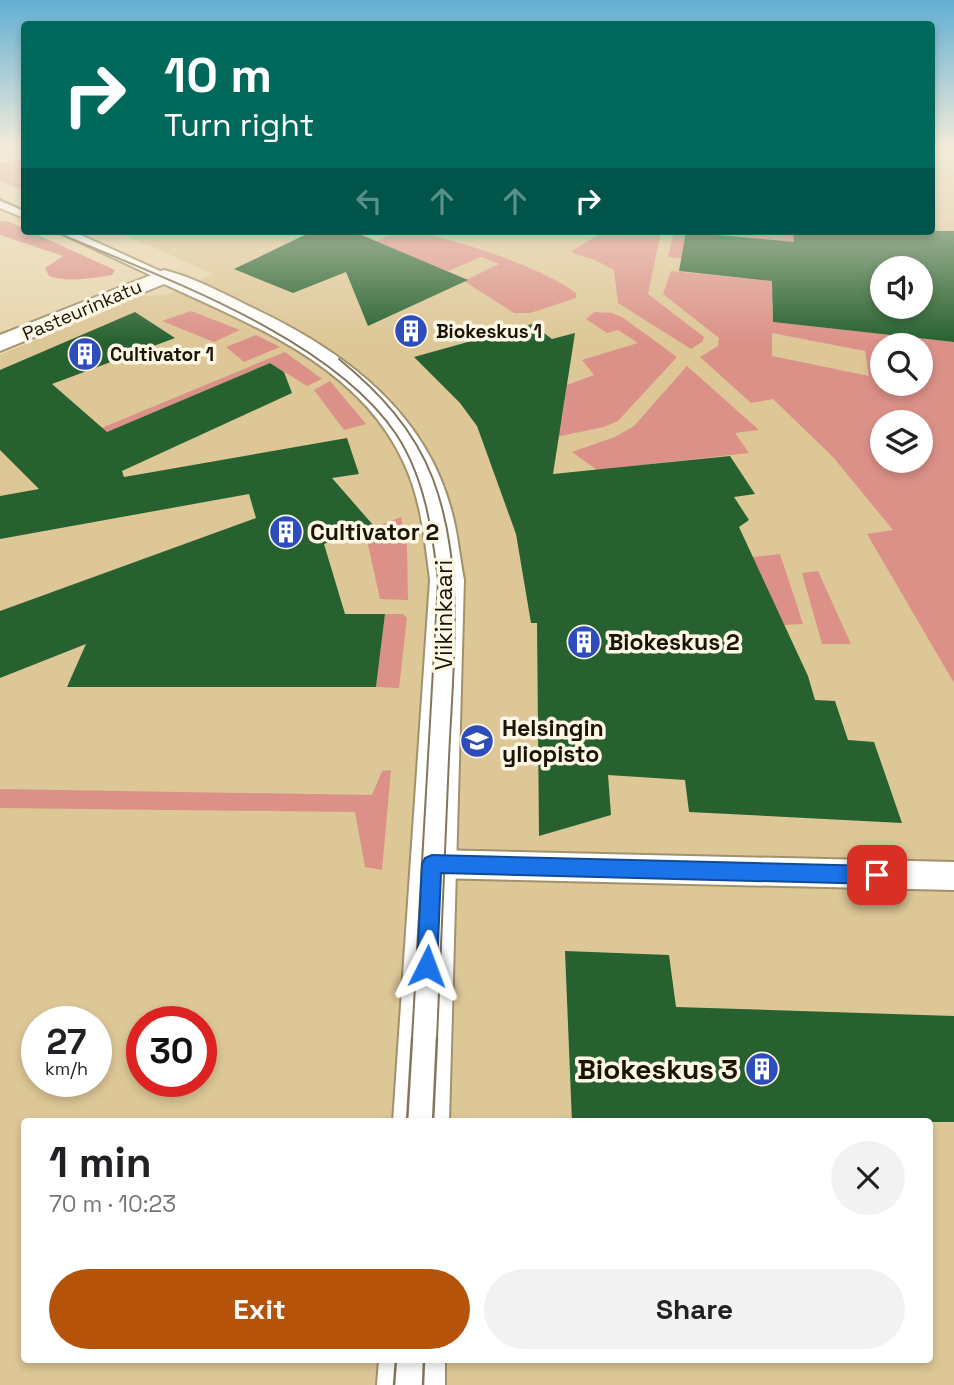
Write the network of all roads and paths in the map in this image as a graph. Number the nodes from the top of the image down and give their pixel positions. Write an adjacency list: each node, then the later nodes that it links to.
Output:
1 (71, 235): 2 (lane, Viikinkaari)
2 (164, 276): 3 (street, Pasteurinkatu); 4 (street, Viikinkaari)
3 (0, 344)
4 (432, 864): 5 (lane); 6 (street, Viikinkaari)
5 (954, 876)
6 (421, 1118)
7 (412, 1363): 8 (street)
8 (411, 1385)

